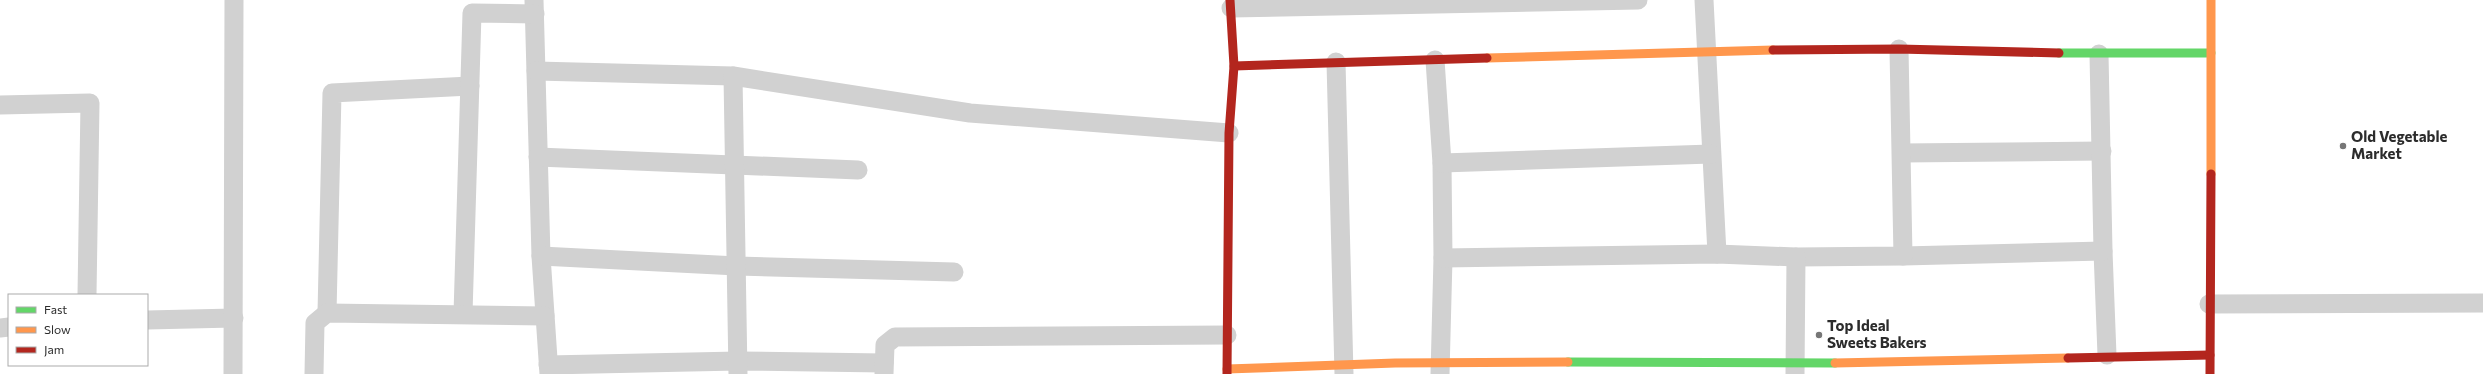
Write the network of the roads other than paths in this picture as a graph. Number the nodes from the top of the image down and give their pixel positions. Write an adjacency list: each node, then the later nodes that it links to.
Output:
1 (234, 0): 40 (street)
2 (1638, 0): 5 (street)
3 (1704, 0): 8 (street)
4 (2211, 0): 9 (street)
5 (1230, 4): 13 (street)
6 (534, 7): 14 (street); 16 (street)
7 (1899, 48): 8 (street); 10 (street); 21 (street)
8 (1707, 52): 11 (street); 20 (street)
9 (2211, 53): 10 (street); 35 (street)
10 (2099, 54): 19 (street)
11 (1435, 60): 12 (street); 23 (street)
12 (1336, 62): 13 (street); 47 (street)
13 (1234, 66): 18 (street)
14 (536, 71): 15 (street); 22 (street)
15 (733, 76): 18 (street); 24 (street)
16 (470, 86): 37 (street); 38 (street)
17 (0, 105): 34 (street)
18 (1229, 133): 42 (street)
19 (2102, 151): 21 (street); 26 (street)
20 (1712, 154): 23 (street); 27 (street)
21 (1902, 154): 29 (street)
22 (538, 157): 24 (street); 28 (street)
23 (1442, 163): 31 (street)
24 (735, 165): 25 (street); 32 (street)
25 (858, 170)
26 (2104, 251): 29 (street); 43 (street)
27 (1717, 254): 30 (street); 31 (street)
28 (541, 256): 32 (street); 39 (street)
29 (1903, 256): 30 (street)
30 (1796, 257): 49 (street)
31 (1443, 258): 48 (street)
32 (737, 266): 33 (street); 45 (street)
33 (954, 272)
34 (87, 294)
35 (2209, 304): 36 (street); 44 (street)
36 (2483, 304)
37 (327, 313): 38 (street); 55 (street)
38 (463, 314): 39 (street)
39 (545, 316): 51 (street)
40 (234, 318): 41 (street); 54 (street)
41 (148, 320)
42 (1227, 335): 52 (street); 53 (street)
43 (2107, 355): 44 (street); 50 (street)
44 (2210, 355): 56 (street)
45 (738, 367): 51 (street); 52 (street)
46 (1698, 367): 48 (street); 49 (street)
47 (1344, 368): 48 (street); 53 (street)
48 (1440, 368)
49 (1794, 368): 50 (street)
50 (1901, 368)
51 (549, 369)
52 (884, 369)
53 (1227, 371)
54 (233, 374)
55 (314, 374)
56 (2210, 374)

